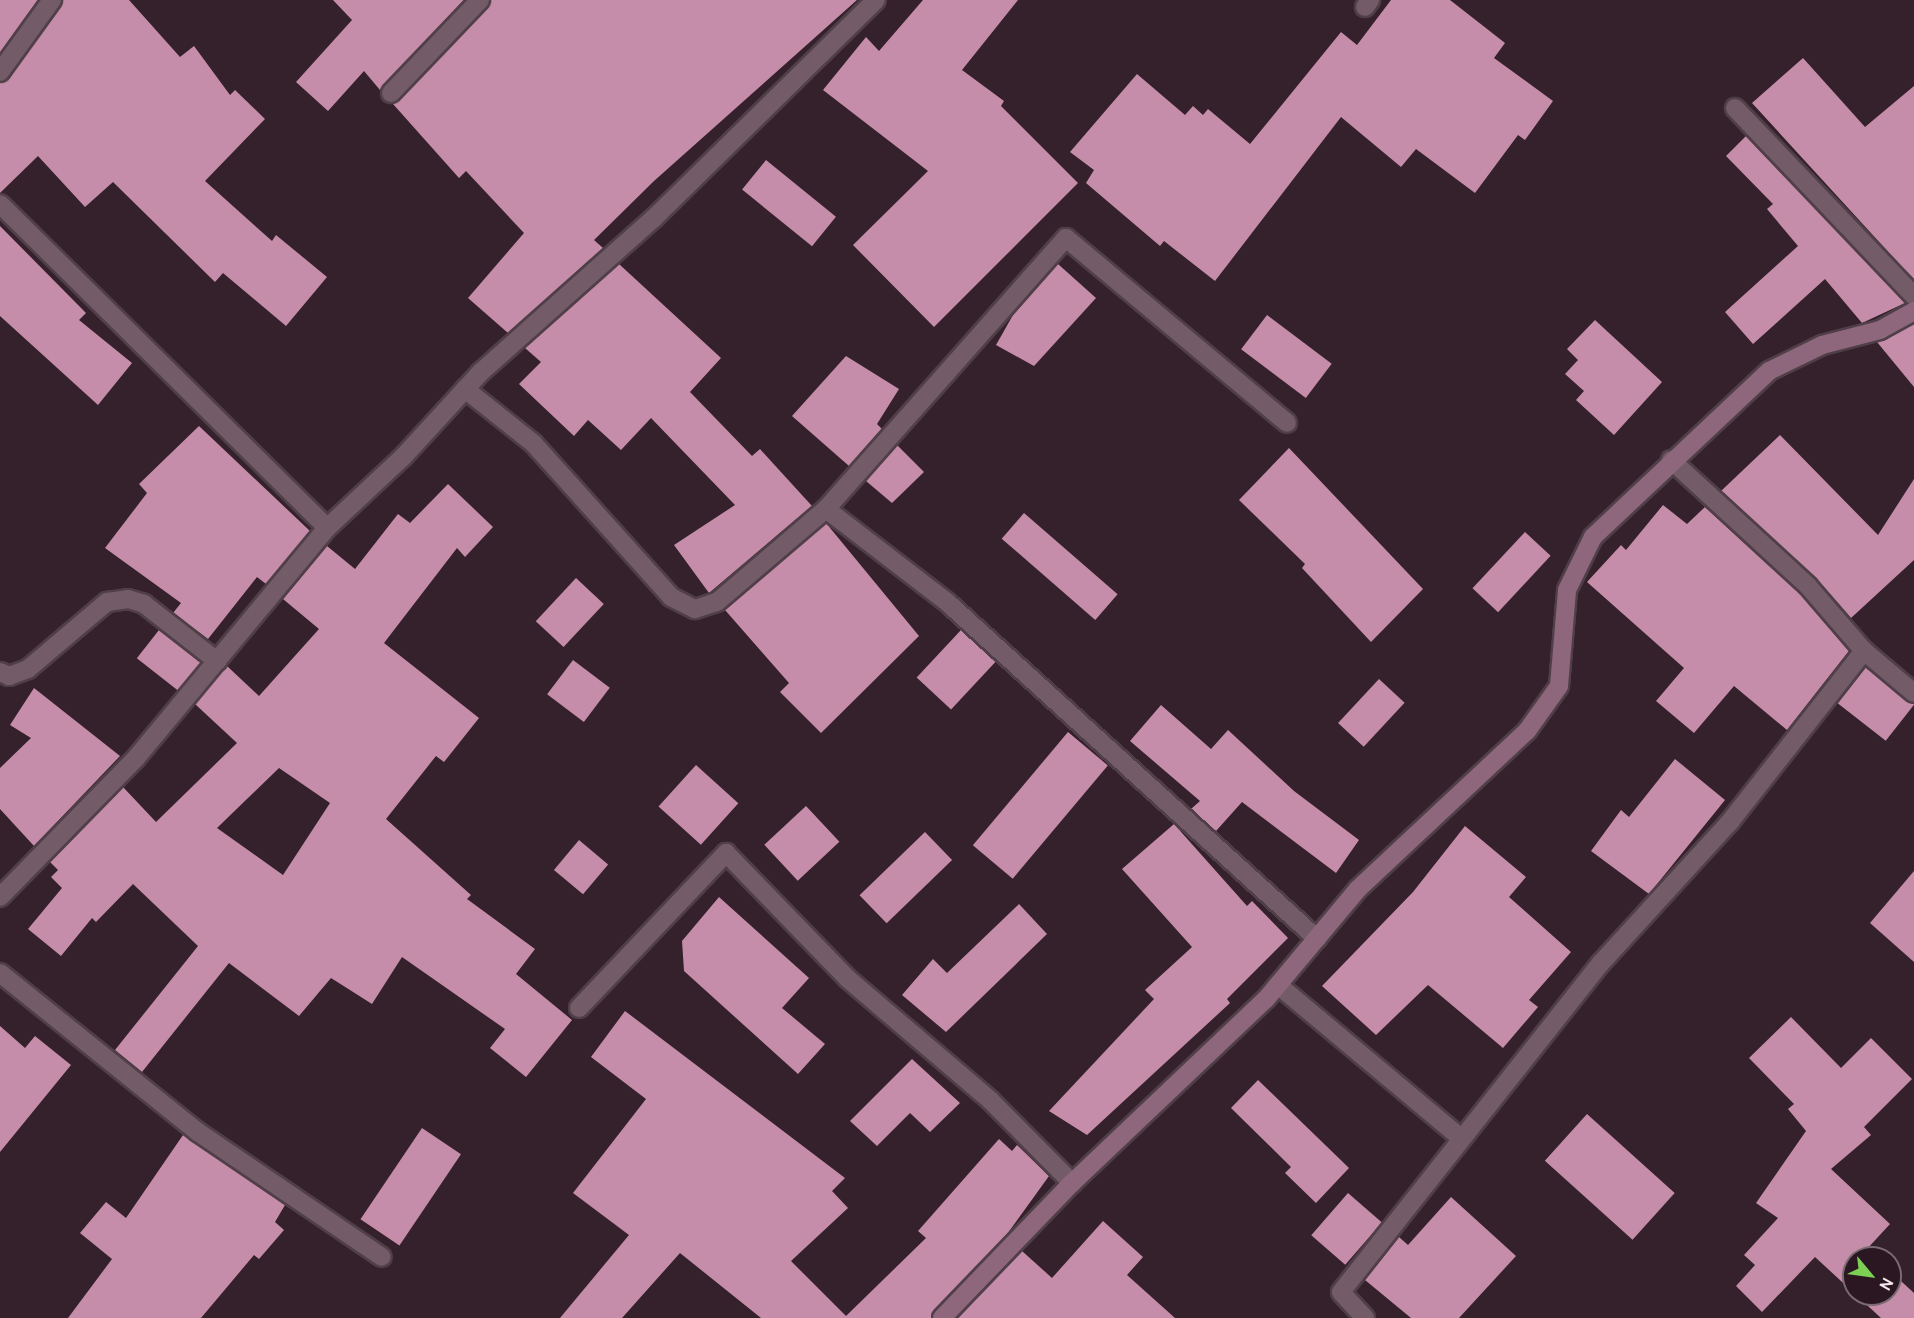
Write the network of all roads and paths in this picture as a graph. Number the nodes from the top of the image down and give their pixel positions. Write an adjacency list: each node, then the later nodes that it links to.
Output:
1 (52, 0): 4 (street)
2 (480, 0): 5 (street)
3 (876, 0): 10 (street)
4 (0, 72)
5 (391, 93)
6 (1736, 108): 8 (street)
7 (0, 204): 14 (street)
8 (1914, 296)
9 (1914, 311): 12 (street)
10 (465, 389): 13 (street); 14 (street)
11 (1287, 423): 13 (street)
12 (1671, 460): 15 (street); 20 (street)
13 (826, 509): 20 (street)
14 (327, 528): 16 (street)
15 (1864, 651): 18 (street); 24 (street)
16 (218, 661): 17 (street); 19 (street)
17 (0, 672)
18 (1914, 693)
19 (0, 897)
20 (1317, 939): 22 (street)
21 (0, 973): 26 (street)
22 (1278, 985): 24 (street); 25 (street)
23 (579, 1008): 25 (street)
24 (1460, 1137): 28 (street)
25 (1072, 1183): 27 (street)
26 (382, 1257)
27 (942, 1318)
28 (1365, 1318)

